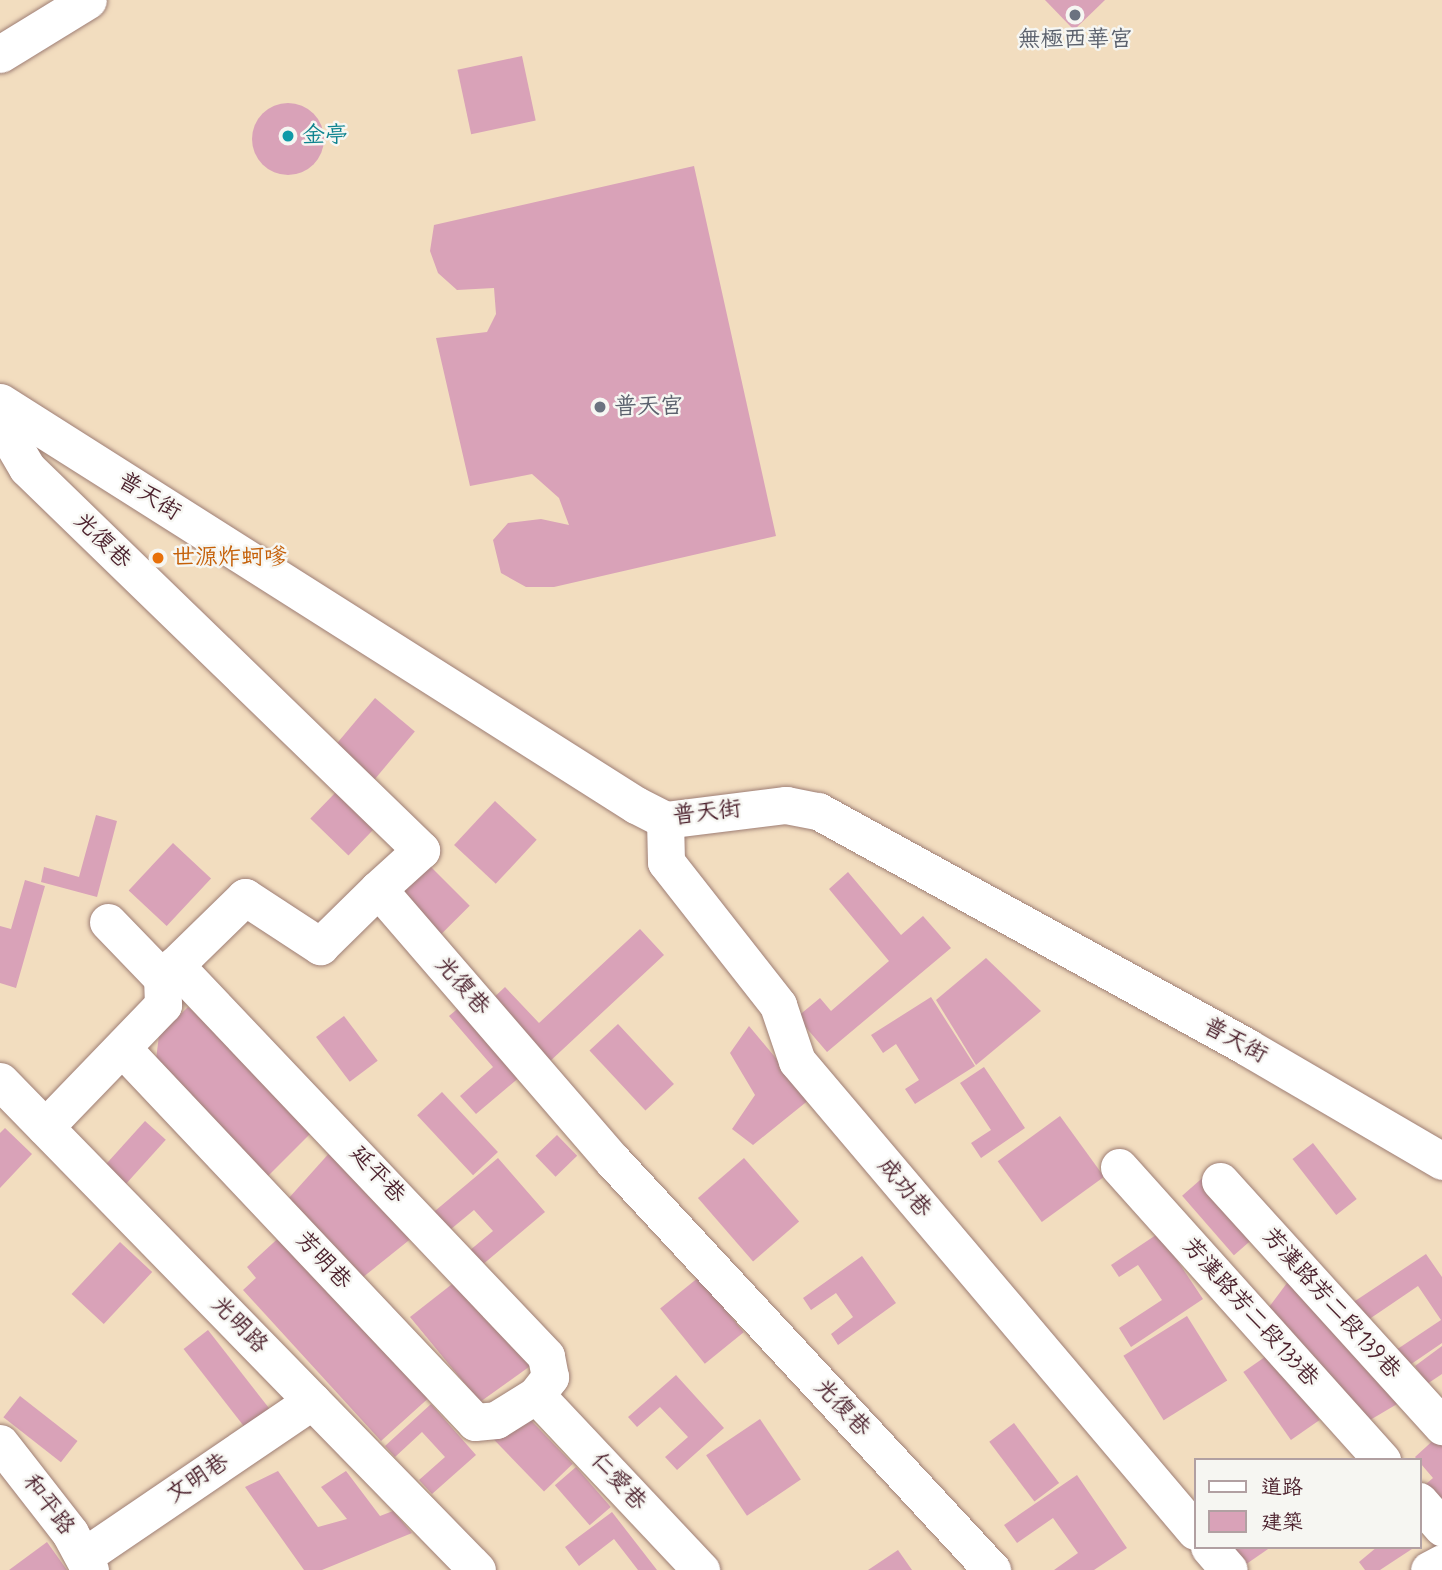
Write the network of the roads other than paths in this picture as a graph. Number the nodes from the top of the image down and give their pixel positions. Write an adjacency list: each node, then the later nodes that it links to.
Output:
1 (88, 0): 2 (street)
2 (0, 54)
3 (0, 402): 5 (street, 普天街)
4 (0, 422): 6 (street, 光復巷)
5 (665, 820): 12 (street, 普天街); 22 (street, 成功巷)
6 (378, 889): 8 (street); 28 (street, 光復巷)
7 (108, 922): 8 (street, 延平巷)
8 (168, 971): 9 (street); 15 (street, 延平巷)
9 (124, 1050): 11 (street); 15 (street, 芳明巷)
10 (0, 1081): 11 (street, 光明路)
11 (45, 1127): 16 (street, 光明路)
12 (1442, 1161)
13 (1119, 1167): 19 (street, 芳漢路芳二段133巷)
14 (1220, 1181): 17 (street, 芳漢路芳二段139巷)
15 (536, 1395): 27 (street, 仁愛巷)
16 (313, 1401): 24 (street, 文明巷); 26 (street, 光明路)
17 (1442, 1426)
18 (0, 1443): 24 (street, 和平路)
19 (1380, 1458)
20 (1421, 1504): 21 (street)
21 (1442, 1527)
22 (1194, 1530)
23 (1211, 1549): 29 (street)
24 (87, 1563)
25 (1442, 1563): 30 (street)
26 (477, 1570)
27 (701, 1570)
28 (992, 1570)
29 (1228, 1570)
30 (1429, 1570)

